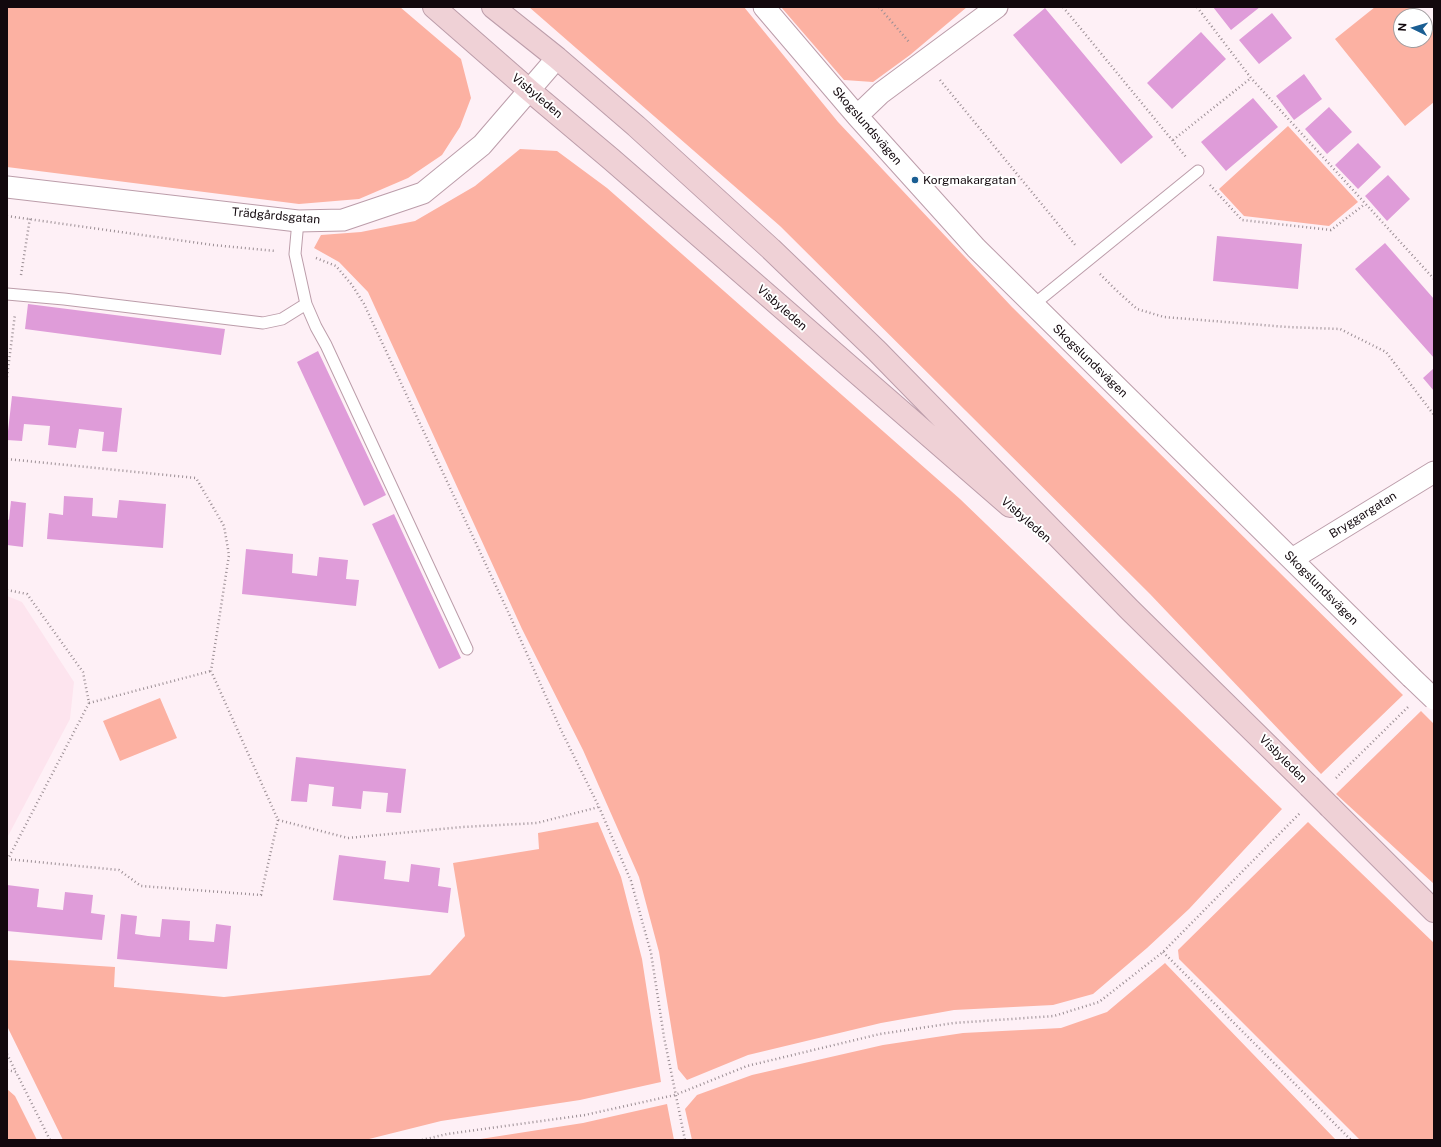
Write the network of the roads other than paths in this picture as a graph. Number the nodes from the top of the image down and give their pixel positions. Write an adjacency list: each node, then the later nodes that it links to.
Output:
1 (434, 7): 6 (main road, Visbyleden)
2 (493, 7): 5 (main road, Visbyleden)
3 (764, 7): 7 (street, Skogslundsvägen)
4 (997, 7): 7 (street)
5 (557, 58): 6 (street, Trädgårdsgatan); 16 (main road, Visbyleden)
6 (529, 90): 10 (street, Trädgårdsgatan); 16 (main road, Visbyleden)
7 (857, 116): 13 (street, Skogslundsvägen)
8 (1198, 172): 13 (lane)
9 (7, 187): 10 (street, Trädgårdsgatan)
10 (298, 220): 12 (lane)
11 (7, 294): 12 (lane)
12 (306, 304): 17 (lane)
13 (1033, 305): 15 (street, Skogslundsvägen)
14 (1434, 472): 15 (street, Bryggargatan)
15 (1292, 559): 18 (street, Skogslundsvägen, bridge)
16 (1129, 609): 19 (main road, Visbyleden, bridge)
17 (467, 649)
18 (1434, 699)
19 (1434, 911)

